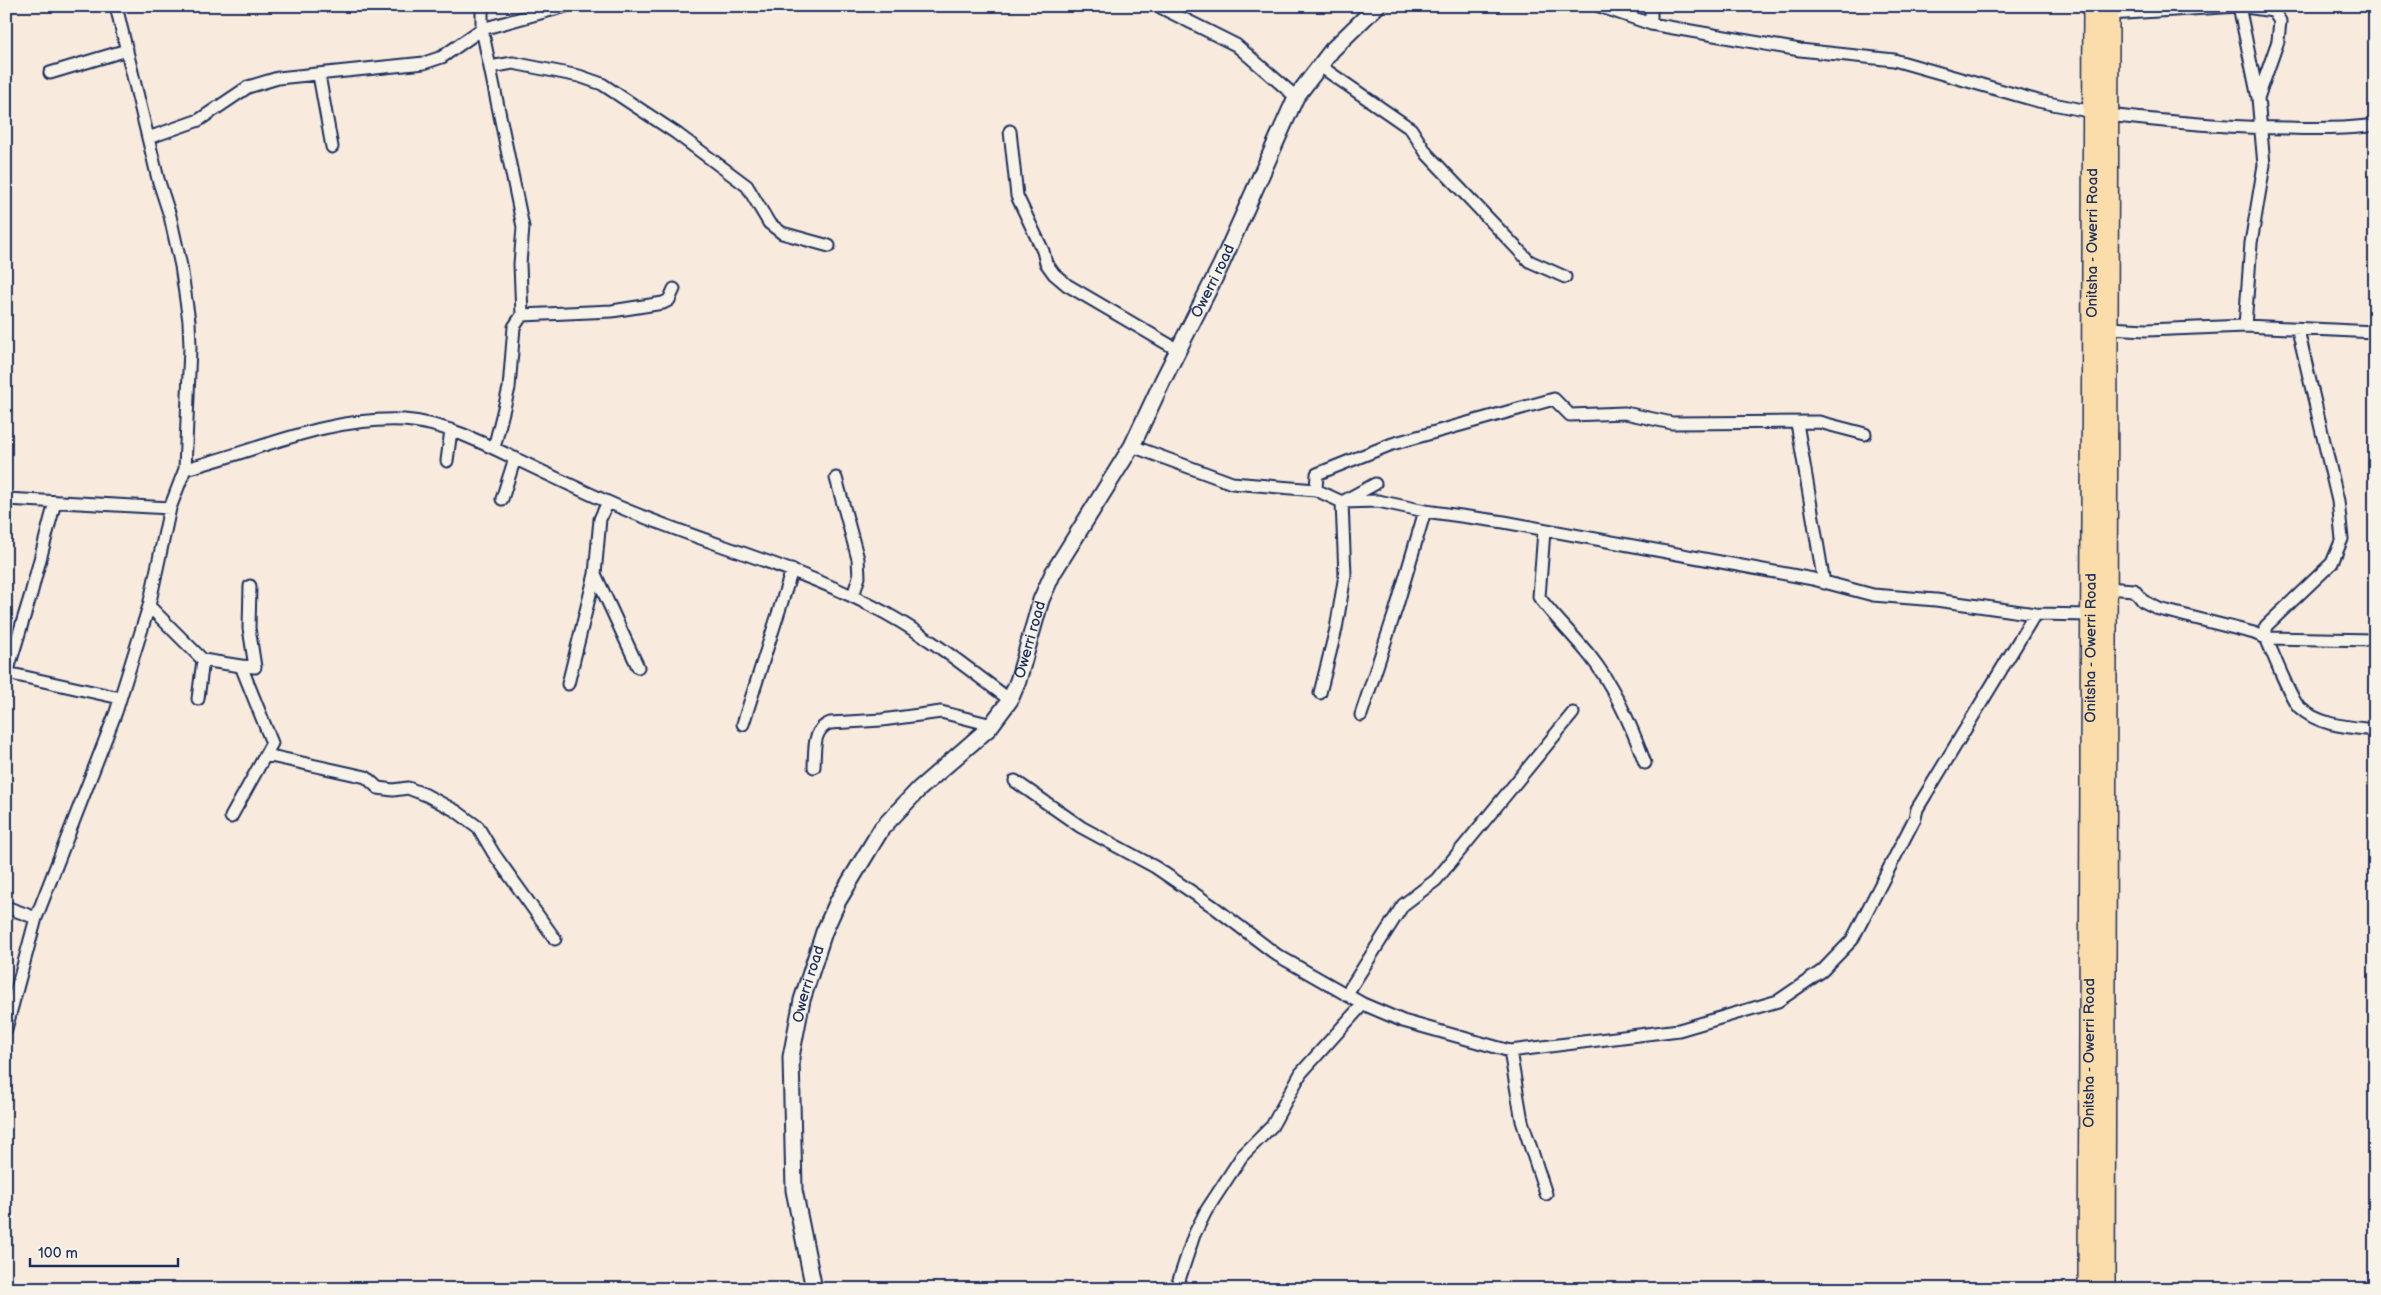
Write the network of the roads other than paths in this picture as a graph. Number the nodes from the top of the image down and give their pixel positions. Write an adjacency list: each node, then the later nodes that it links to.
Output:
1 (116, 6): 12 (street)
2 (482, 6): 11 (street)
3 (566, 6): 11 (street)
4 (1158, 6): 17 (street)
5 (1377, 6): 13 (main road, Owerri road)
6 (1599, 6): 10 (street)
7 (1651, 6): 10 (street)
8 (2239, 6): 9 (street); 18 (street); 18 (street)
9 (2104, 9): 19 (highway, Onitsha - Owerri Road)
10 (1651, 24): 19 (street)
11 (482, 29): 14 (street); 16 (street)
12 (127, 50): 15 (street); 23 (street)
13 (1320, 66): 17 (main road, Owerri road); 26 (street)
14 (490, 67): 25 (street); 28 (street)
15 (50, 73)
16 (319, 75): 23 (street); 24 (street)
17 (1296, 96): 33 (main road, Owerri road)
18 (2258, 98): 21 (street)
19 (2101, 113): 21 (street); 30 (highway, Onitsha - Owerri Road); 61 (highway, Onitsha - Owerri Road)
20 (2368, 126): 21 (street)
21 (2261, 128): 29 (street)
22 (1010, 131): 33 (street)
23 (148, 138): 41 (street)
24 (332, 146)
25 (829, 246)
26 (1565, 277)
27 (674, 289): 28 (street)
28 (522, 315): 38 (street)
29 (2245, 326): 30 (street); 31 (street)
30 (2108, 328): 57 (highway, Onitsha - Owerri Road)
31 (2298, 330): 32 (street); 62 (street)
32 (2375, 332)
33 (1178, 350): 37 (main road, Owerri road)
34 (1797, 422): 36 (street); 44 (street); 55 (street)
35 (451, 430): 38 (street); 40 (street); 41 (street)
36 (1865, 434)
37 (1132, 446): 44 (street); 71 (main road, Owerri road)
38 (494, 448): 39 (street)
39 (515, 458): 46 (street); 48 (street)
40 (447, 461)
41 (185, 468): 50 (street)
42 (836, 478): 58 (street)
43 (1375, 484): 49 (street)
44 (1316, 490): 49 (street)
45 (6, 498): 47 (street)
46 (502, 499)
47 (55, 502): 50 (street); 69 (street)
48 (608, 502): 53 (street); 54 (street)
49 (1342, 502): 51 (street); 68 (street)
50 (170, 508): 59 (street)
51 (1425, 511): 52 (street); 73 (street)
52 (1544, 531): 55 (street); 78 (street)
53 (792, 570): 58 (street); 74 (street)
54 (595, 574): 66 (street); 67 (street)
55 (1824, 583): 60 (street)
56 (250, 586): 65 (street)
57 (2107, 588): 62 (street); 93 (highway, Onitsha - Owerri Road)
58 (853, 596): 71 (street)
59 (149, 606): 64 (street); 69 (street)
60 (2035, 614): 61 (street); 88 (street)
61 (2091, 615): 92 (highway, Onitsha - Owerri Road)
62 (2266, 638): 63 (street); 76 (street)
63 (2375, 640)
64 (202, 660): 65 (street); 70 (street)
65 (241, 666): 77 (street)
66 (638, 667)
67 (568, 684)
68 (1320, 693)
69 (120, 698): 83 (street)
70 (198, 699)
71 (1010, 700): 75 (main road, Owerri road)
72 (1573, 713): 85 (street)
73 (1360, 715)
74 (743, 724)
75 (992, 725): 79 (street); 90 (main road, Owerri road)
76 (2375, 730)
77 (266, 755): 81 (street); 84 (street)
78 (1646, 763)
79 (814, 767)
80 (1015, 781): 85 (street)
81 (231, 817)
82 (6, 907): 83 (street)
83 (36, 918): 87 (street)
84 (555, 939)
85 (1346, 995): 86 (street)
86 (1363, 1004): 88 (street); 91 (street)
87 (6, 1029)
88 (1510, 1051): 89 (street)
89 (1546, 1194)
90 (814, 1289)
91 (1176, 1289)
92 (2088, 1289)
93 (2106, 1289)

